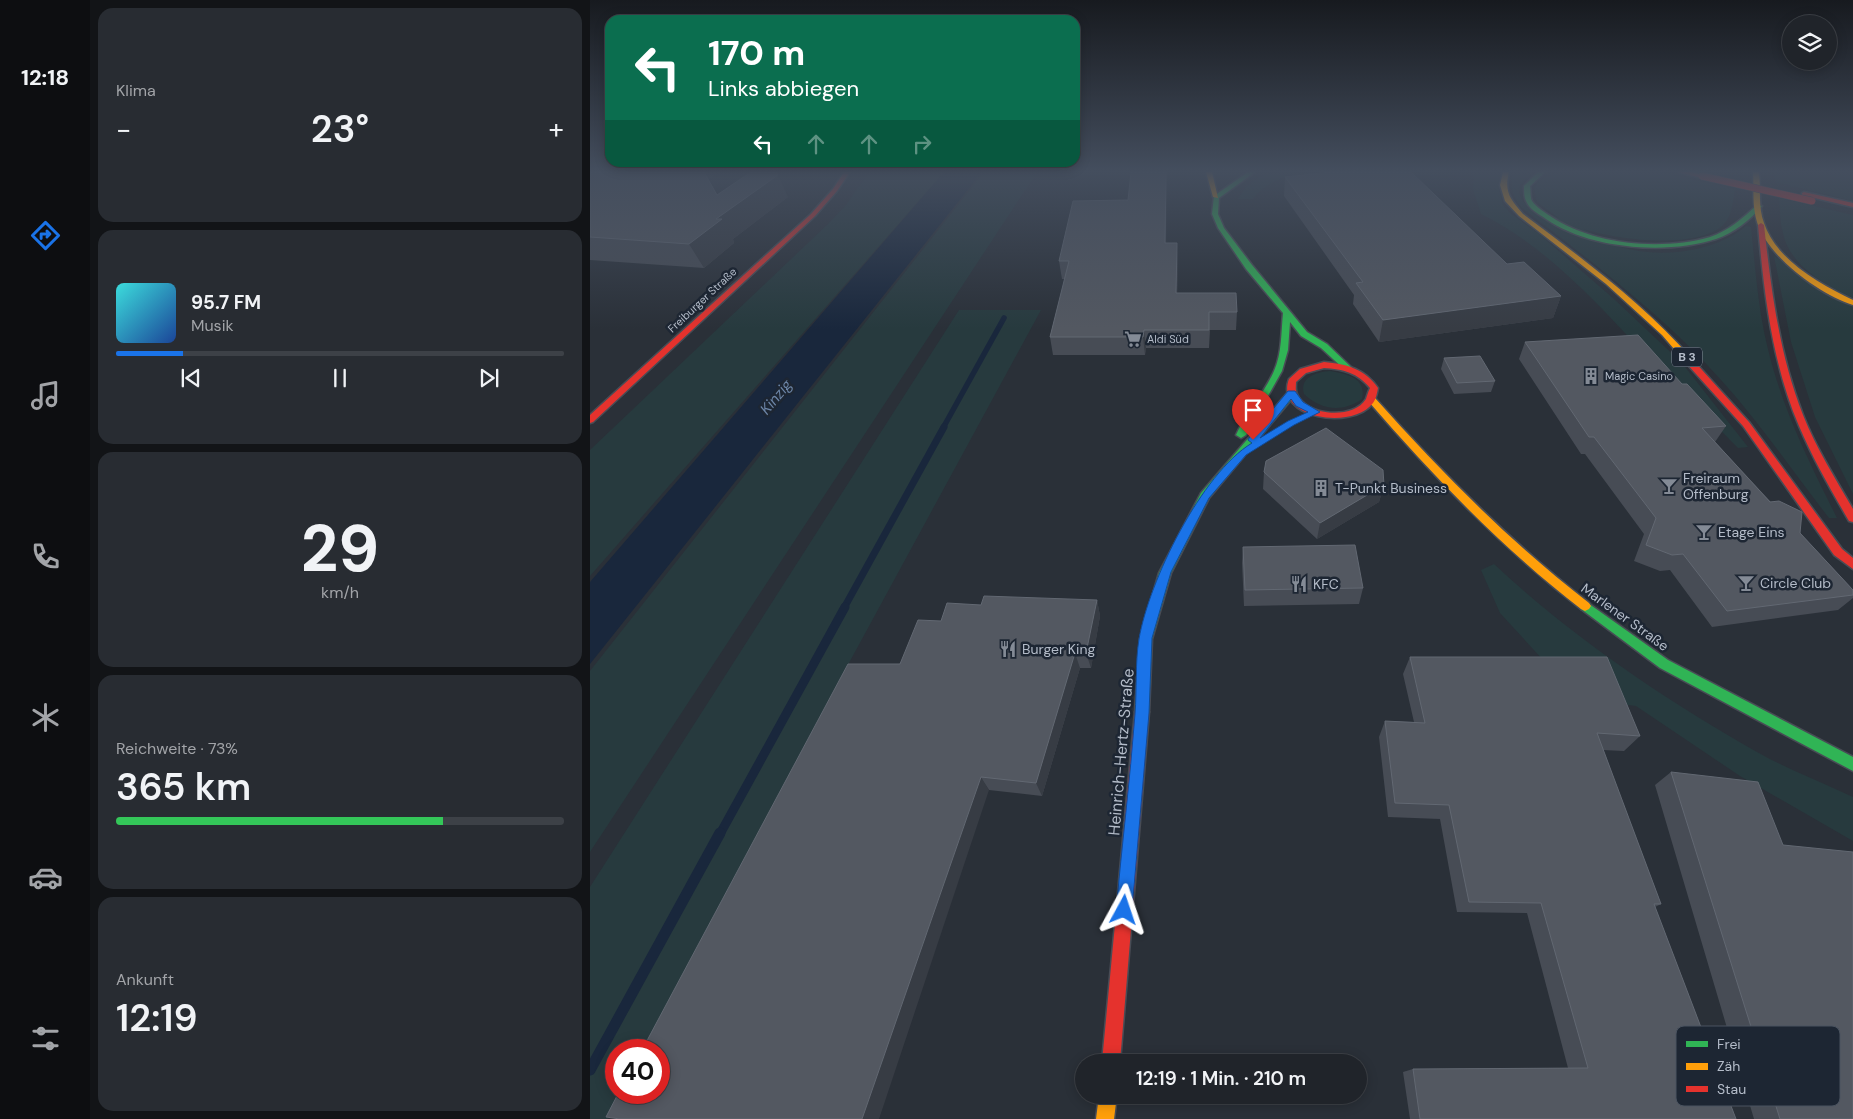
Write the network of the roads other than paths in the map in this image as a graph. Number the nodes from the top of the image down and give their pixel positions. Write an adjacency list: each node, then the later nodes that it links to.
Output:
1 (803, 224): 17 (main road, Freiburger Straße)
2 (1219, 224): 8 (main road)
3 (1532, 224): 25 (main road, B 3)
4 (1560, 224): 5 (main road)
5 (1739, 224)
6 (1760, 225): 7 (main road); 24 (main road)
7 (1853, 303)
8 (1287, 313): 9 (main road); 23 (main road, Heinrich-Hertz-Straße)
9 (1304, 334): 10 (main road); 11 (main road)
10 (1303, 360): 11 (main road); 12 (main road)
11 (1348, 368): 13 (main road)
12 (1292, 393): 14 (main road); 22 (main road, Heinrich-Hertz-Straße)
13 (1372, 400): 15 (main road); 21 (main road, Marlener Straße)
14 (1315, 412): 15 (main road); 16 (main road)
15 (1344, 415): 18 (main road)
16 (1299, 419)
17 (590, 420)
18 (1362, 424)
19 (1275, 433): 22 (main road, Heinrich-Hertz-Straße)
20 (1387, 436): 21 (main road, Marlener Straße)
21 (1412, 447): 26 (main road, Marlener Straße)
22 (1243, 452): 23 (main road, Heinrich-Hertz-Straße)
23 (1232, 466): 27 (main road, Heinrich-Hertz-Straße)
24 (1853, 518)
25 (1853, 565)
26 (1853, 764)
27 (1112, 1054)
28 (1107, 1104): 29 (main road)
29 (1105, 1119)

